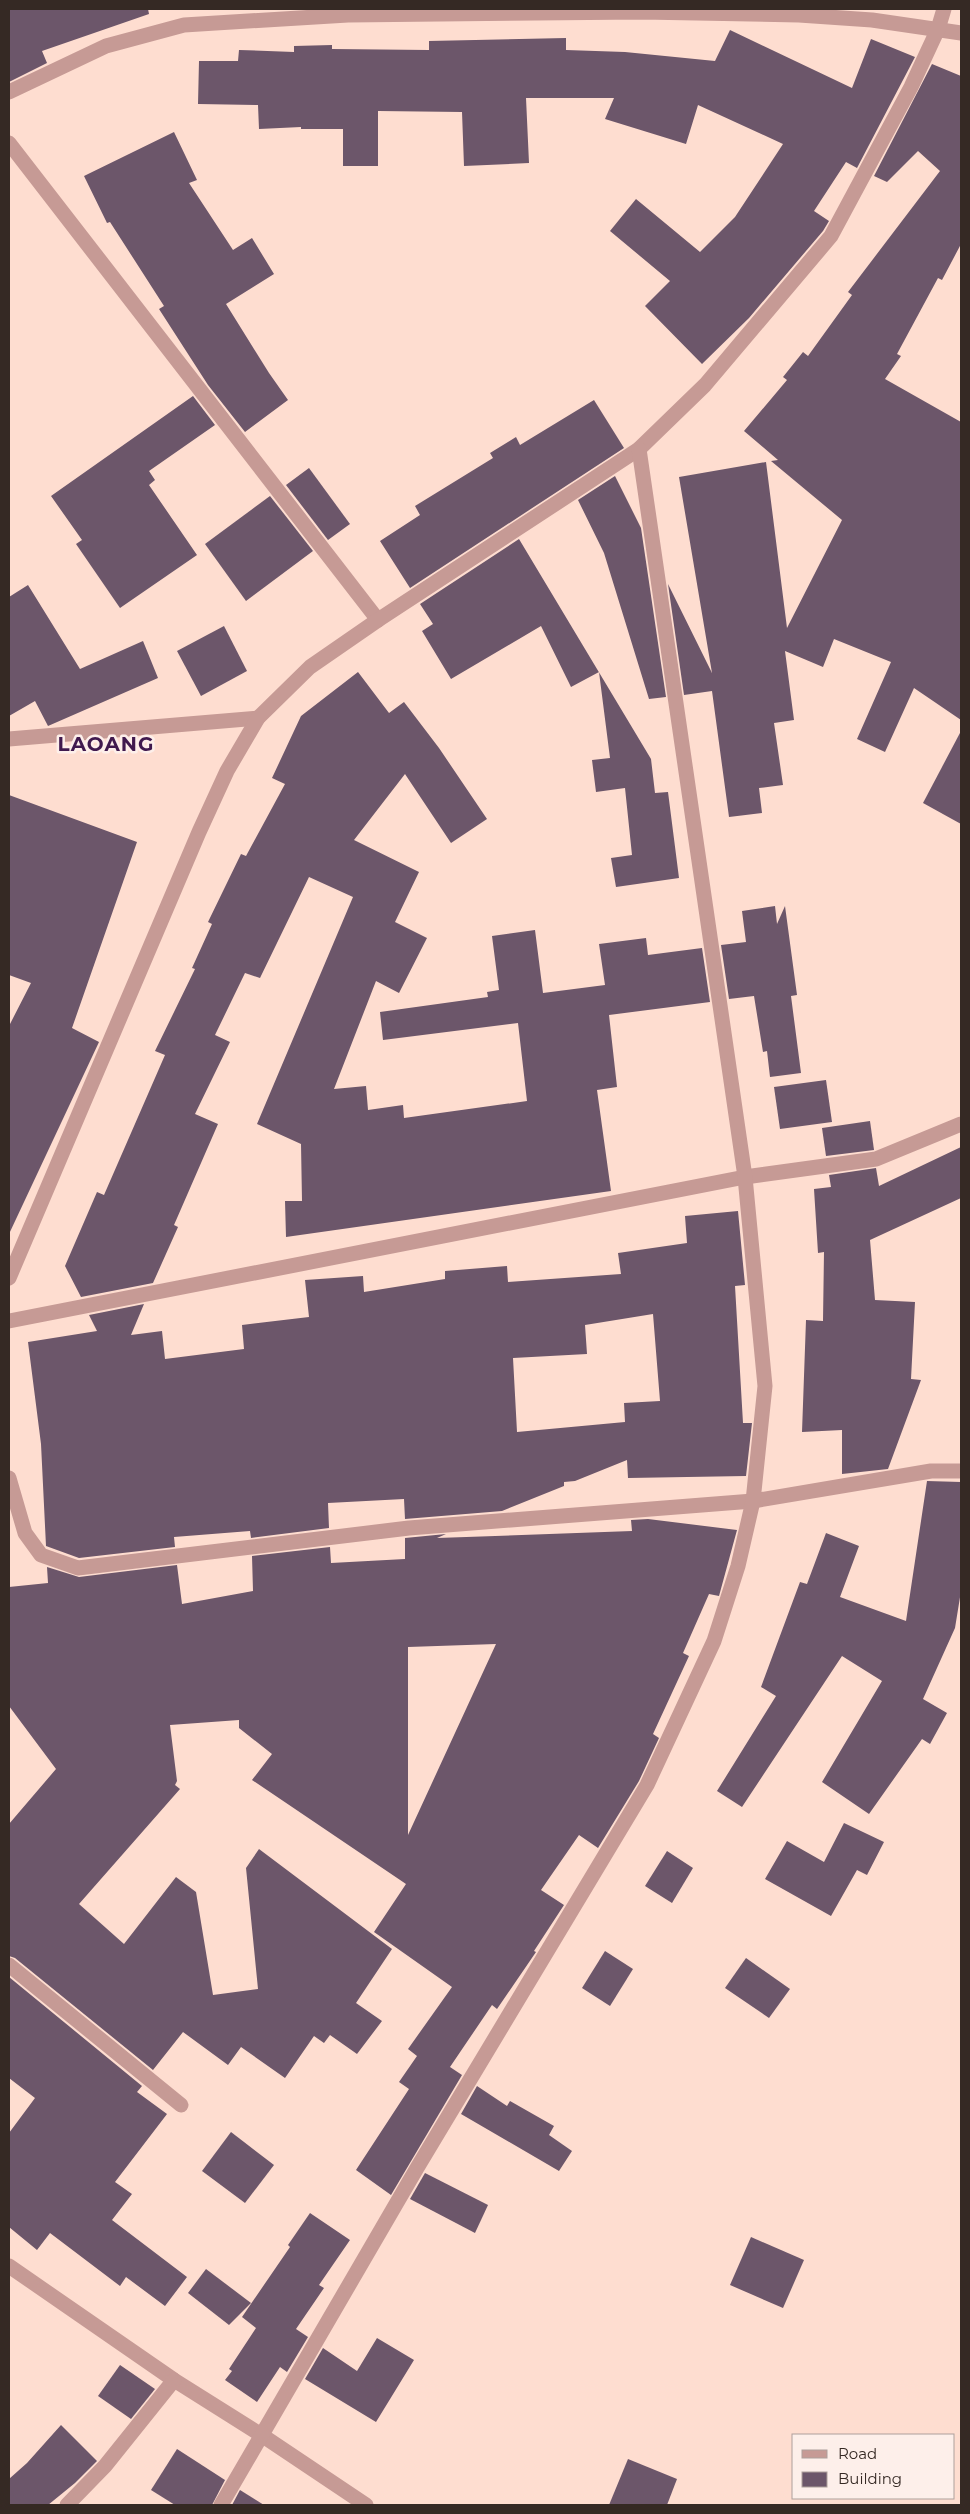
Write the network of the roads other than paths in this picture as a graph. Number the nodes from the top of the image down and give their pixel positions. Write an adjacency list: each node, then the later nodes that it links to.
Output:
1 (944, 9): 2 (street)
2 (938, 29): 3 (street); 4 (street); 6 (street)
3 (961, 33)
4 (9, 92)
5 (9, 143): 7 (street)
6 (639, 449): 7 (street); 11 (street)
7 (378, 620): 8 (street)
8 (258, 718): 9 (street); 12 (street)
9 (9, 739)
10 (961, 1124): 11 (street)
11 (745, 1177): 13 (street); 16 (street)
12 (9, 1278)
13 (9, 1321)
14 (961, 1471): 16 (street)
15 (9, 1478): 16 (street)
16 (753, 1501): 21 (street)
17 (9, 1965): 18 (street)
18 (181, 2104)
19 (9, 2266): 20 (street)
20 (174, 2380): 21 (street); 22 (street)
21 (263, 2436): 23 (street); 24 (street)
22 (67, 2505)
23 (221, 2505)
24 (366, 2505)

